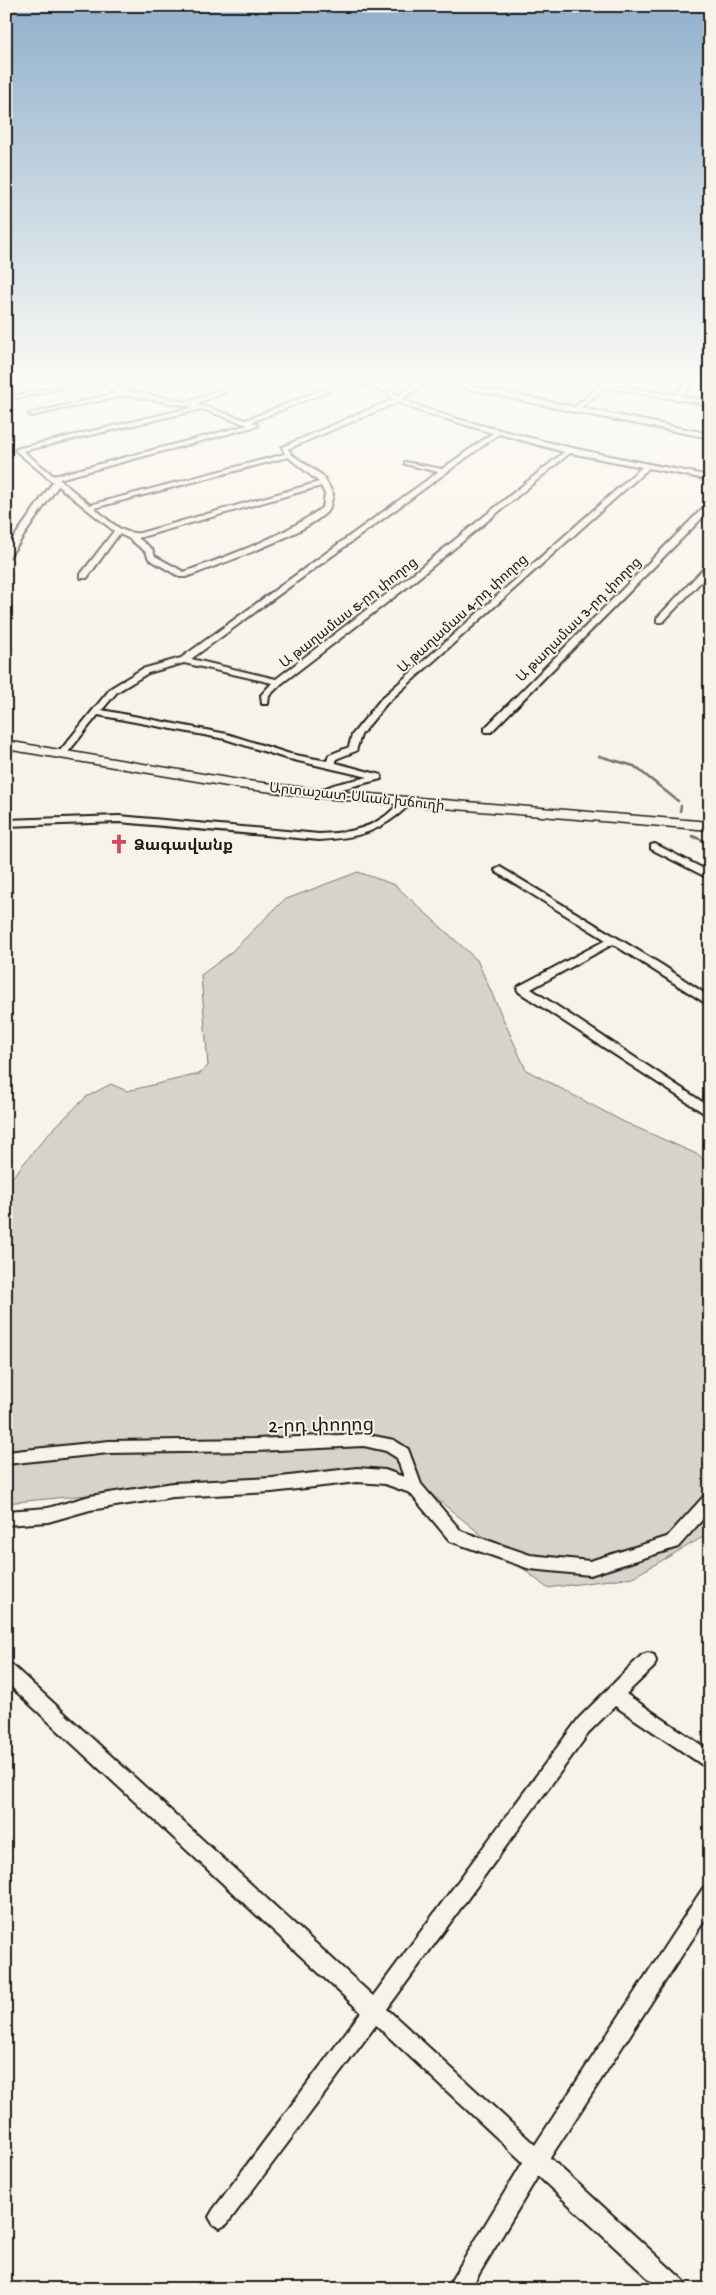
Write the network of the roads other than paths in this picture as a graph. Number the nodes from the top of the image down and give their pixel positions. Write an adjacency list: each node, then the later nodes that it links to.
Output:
1 (50, 490): 13 (street)
2 (69, 490): 10 (street)
3 (155, 490): 10 (street)
4 (298, 490): 12 (street)
5 (328, 490): 12 (street)
6 (416, 490): 17 (street)
7 (520, 490): 18 (street, Ա թաղամաս 5-րդ փողոց)
8 (620, 490): 24 (street, Ա թաղամաս 4-րդ փողոց)
9 (710, 506): 21 (street, Ա թաղամաս 3-րդ փողոց)
10 (90, 507): 11 (street)
11 (118, 531): 12 (street); 15 (street)
12 (131, 536)
13 (6, 556)
14 (710, 567): 16 (street)
15 (84, 576)
16 (660, 620)
17 (184, 660): 18 (street); 20 (street)
18 (278, 682): 19 (street, Ա թաղամաս 5-րդ փողոց)
19 (265, 702)
20 (96, 712): 23 (street); 24 (street)
21 (488, 730)
22 (6, 745): 23 (main road, Արտաշատ-Սևան խճուղի)
23 (62, 754): 25 (main road, Արտաշատ-Սևան խճուղի)
24 (331, 764): 25 (street)
25 (322, 794): 26 (main road, Արտաշատ-Սևան խճուղի)
26 (406, 803): 27 (street); 28 (main road, Արտաշատ-Սևան խճուղի)
27 (6, 823)
28 (710, 826)
29 (655, 847): 31 (street)
30 (500, 870): 32 (street)
31 (710, 876)
32 (613, 940): 33 (street); 34 (street)
33 (710, 1002)
34 (710, 1113)
35 (6, 1458): 36 (street, 2-րդ փողոց)
36 (415, 1488): 37 (street, 2-րդ փողոց); 38 (street)
37 (710, 1500)
38 (6, 1518)
39 (648, 1661): 41 (street)
40 (6, 1671): 44 (street)
41 (613, 1695): 42 (street); 44 (street)
42 (710, 1760)
43 (710, 1895): 45 (street)
44 (374, 2011): 45 (street); 46 (street)
45 (536, 2161): 47 (street); 48 (street)
46 (220, 2217)
47 (457, 2289)
48 (676, 2289)

